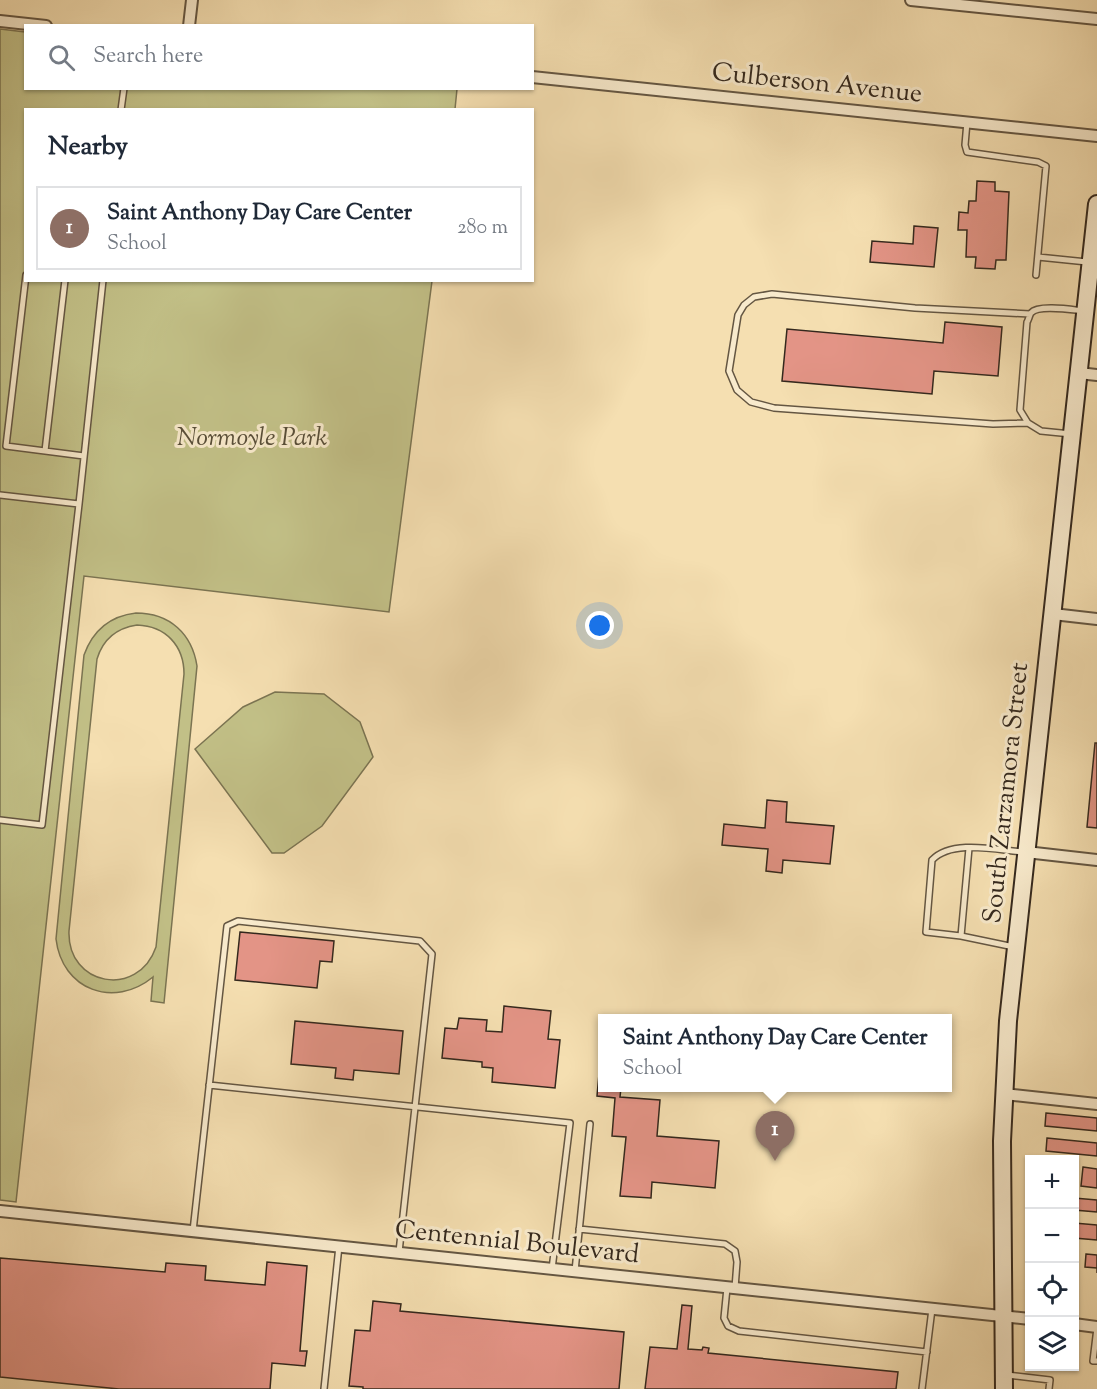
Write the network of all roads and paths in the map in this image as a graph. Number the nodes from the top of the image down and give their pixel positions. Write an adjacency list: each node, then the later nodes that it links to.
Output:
1 (192, 0): 6 (street)
2 (911, 0): 3 (street)
3 (1097, 19)
4 (0, 21): 5 (street)
5 (28, 24)
6 (189, 24)
7 (534, 77): 10 (street, Culberson Avenue)
8 (124, 90): 9 (lane)
9 (121, 108)
10 (968, 122): 11 (street, Culberson Avenue); 13 (lane)
11 (1097, 136)
12 (1097, 204): 14 (main road, South Zarzamora Street)
13 (1038, 257): 14 (lane); 15 (lane)
14 (1093, 257): 19 (main road, South Zarzamora Street)
15 (1036, 276)
16 (25, 282): 25 (lane)
17 (65, 282): 25 (lane)
18 (103, 282): 26 (lane)
19 (1086, 311): 20 (lane); 21 (main road, South Zarzamora Street)
20 (1030, 314): 23 (lane); 23 (lane)
21 (1079, 374): 22 (street); 24 (main road, South Zarzamora Street)
22 (1097, 375)
23 (1028, 423): 24 (lane)
24 (1073, 434): 29 (main road, South Zarzamora Street)
25 (45, 451): 26 (lane)
26 (84, 456): 28 (lane)
27 (0, 495): 28 (lane)
28 (78, 504): 31 (lane)
29 (1053, 614): 30 (street); 33 (main road, South Zarzamora Street)
30 (1097, 619)
31 (0, 820)
32 (969, 848): 33 (lane); 35 (lane); 35 (lane)
33 (1026, 852): 34 (street); 36 (main road, South Zarzamora Street)
34 (1097, 860)
35 (961, 936): 36 (lane)
36 (1016, 947): 38 (main road, South Zarzamora Street)
37 (209, 1085): 40 (lane); 40 (lane); 44 (lane)
38 (1004, 1094): 39 (street); 51 (main road, South Zarzamora Street)
39 (1097, 1104)
40 (415, 1106): 46 (lane); 47 (lane)
41 (590, 1124): 43 (lane)
42 (0, 1211): 44 (street, Centennial Boulevard)
43 (579, 1230): 48 (lane); 49 (lane)
44 (193, 1231): 45 (street, Centennial Boulevard)
45 (339, 1246): 46 (street, Centennial Boulevard); 58 (lane)
46 (398, 1253): 47 (street, Centennial Boulevard)
47 (552, 1269): 48 (street, Centennial Boulevard)
48 (575, 1272): 49 (street, Centennial Boulevard)
49 (731, 1288): 50 (street, Centennial Boulevard); 55 (lane)
50 (932, 1309): 51 (street, Centennial Boulevard); 55 (lane)
51 (1004, 1317): 52 (street, Centennial Boulevard); 57 (main road, South Zarzamora Street)
52 (1025, 1319)
53 (1079, 1325): 54 (street)
54 (1097, 1328): 56 (lane)
55 (927, 1352): 59 (lane)
56 (1097, 1361)
57 (1004, 1382): 60 (lane)
58 (324, 1389)
59 (922, 1389)
60 (1049, 1389)

